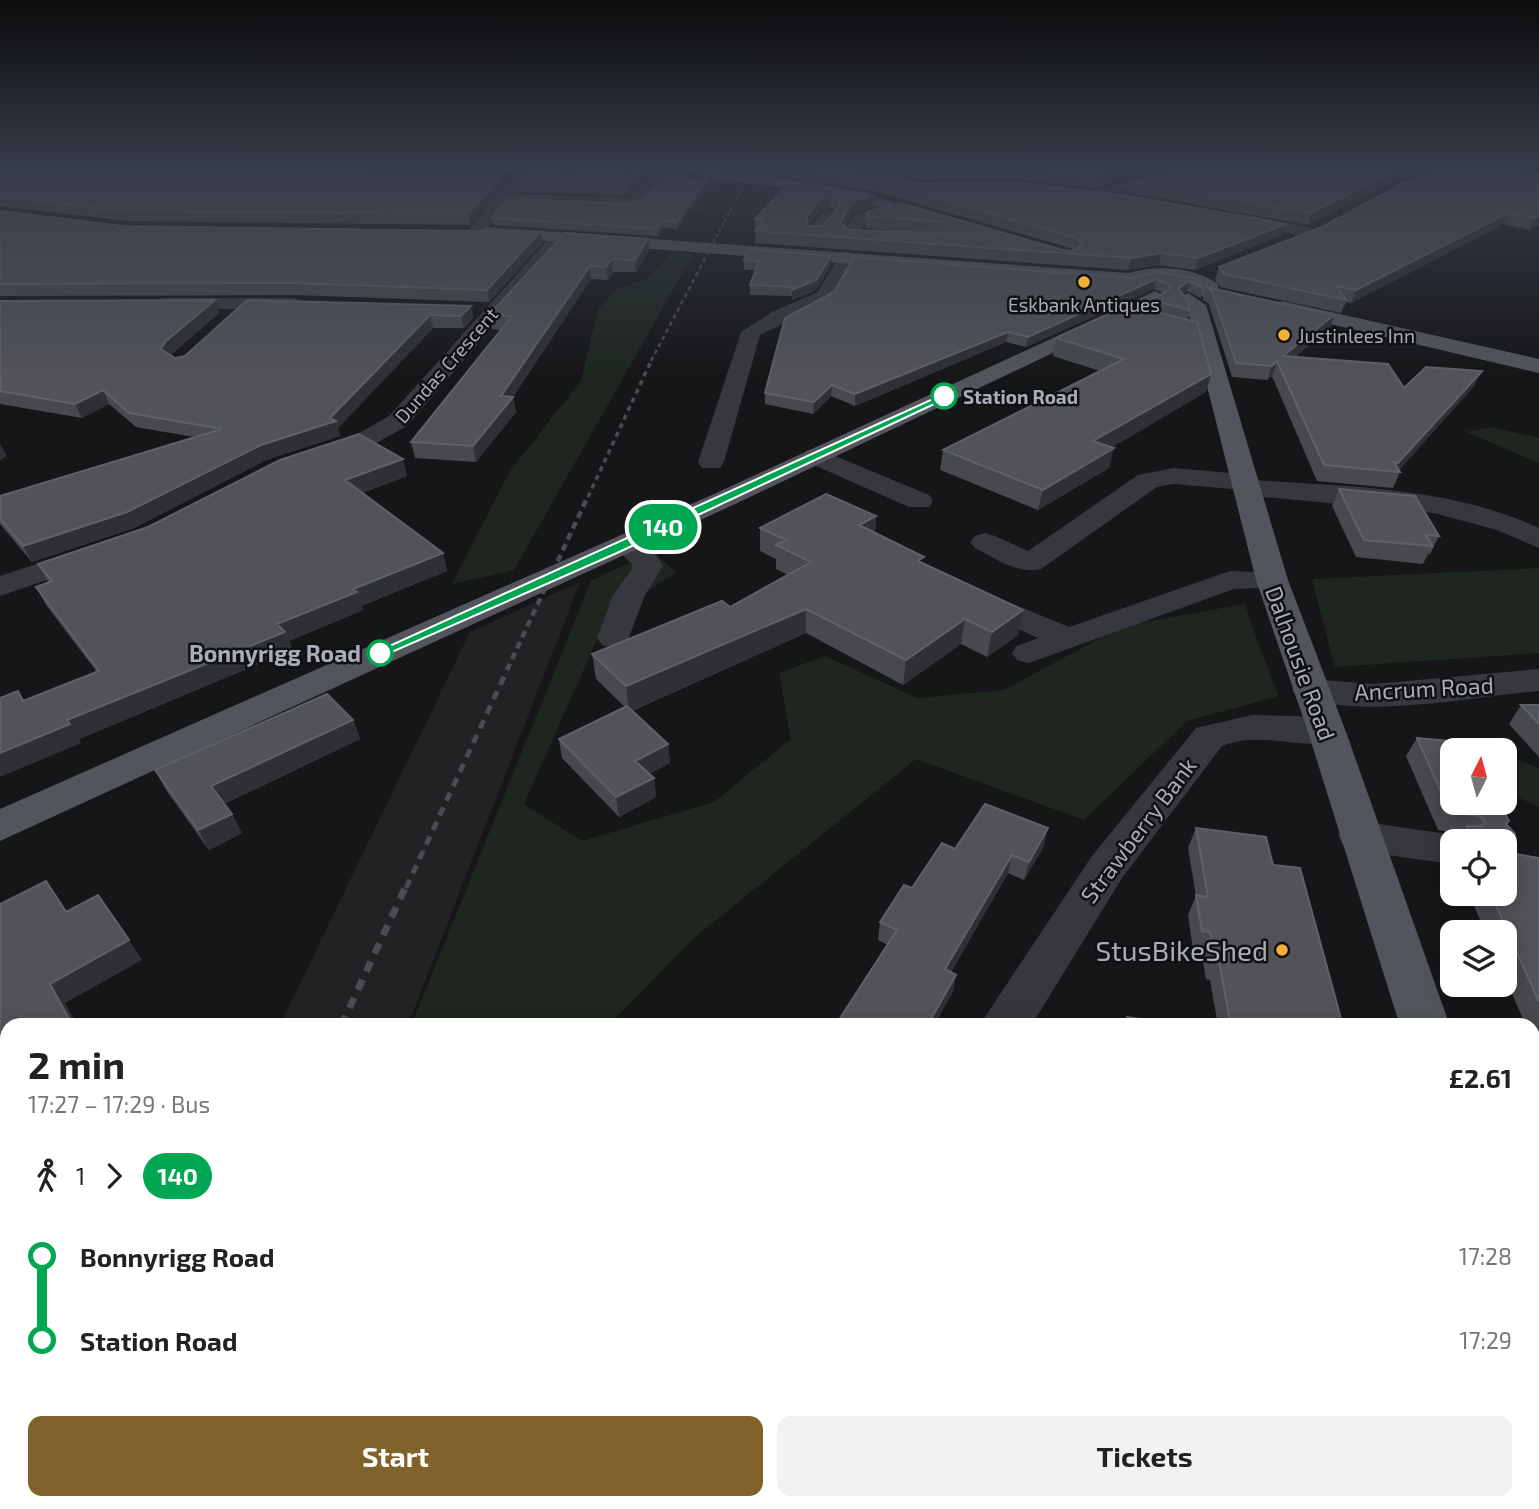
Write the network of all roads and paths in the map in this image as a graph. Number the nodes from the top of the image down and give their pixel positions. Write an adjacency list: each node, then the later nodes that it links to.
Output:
1 (550, 236): 4 (main road)
2 (887, 236): 5 (street)
3 (1303, 236): 6 (main road)
4 (560, 237): 7 (main road); 20 (street, Dundas Crescent)
5 (911, 238)
6 (1288, 243)
7 (846, 256): 10 (main road); 19 (street)
8 (1074, 258): 10 (main road)
9 (1219, 271): 15 (main road)
10 (1132, 277): 15 (main road); 15 (main road)
11 (1261, 302): 17 (main road)
12 (150, 304): 13 (street)
13 (245, 304): 14 (street); 16 (street)
14 (321, 304)
15 (1188, 305): 18 (main road); 21 (main road, Dalhousie Road)
16 (219, 327)
17 (1539, 366)
18 (816, 456): 22 (street); 26 (main road)
19 (711, 461)
20 (289, 464)
21 (1243, 484): 23 (street); 24 (street); 27 (main road, Dalhousie Road)
22 (919, 501)
23 (1539, 539)
24 (985, 542)
25 (118, 546): 28 (street)
26 (620, 547): 30 (street); 36 (main road)
27 (1272, 580): 31 (street); 34 (main road, Dalhousie Road)
28 (0, 587)
29 (1001, 609): 31 (street)
30 (614, 638)
31 (1068, 639): 32 (street)
32 (1029, 653)
33 (1539, 680): 34 (street, Ancrum Road)
34 (1310, 690): 35 (main road, Dalhousie Road)
35 (1327, 732): 37 (main road, Dalhousie Road); 39 (street, Strawberry Bank)
36 (0, 826)
37 (1359, 836): 38 (street); 40 (main road, Dalhousie Road)
38 (1440, 846)
39 (1009, 1018)
40 (1422, 1018)

